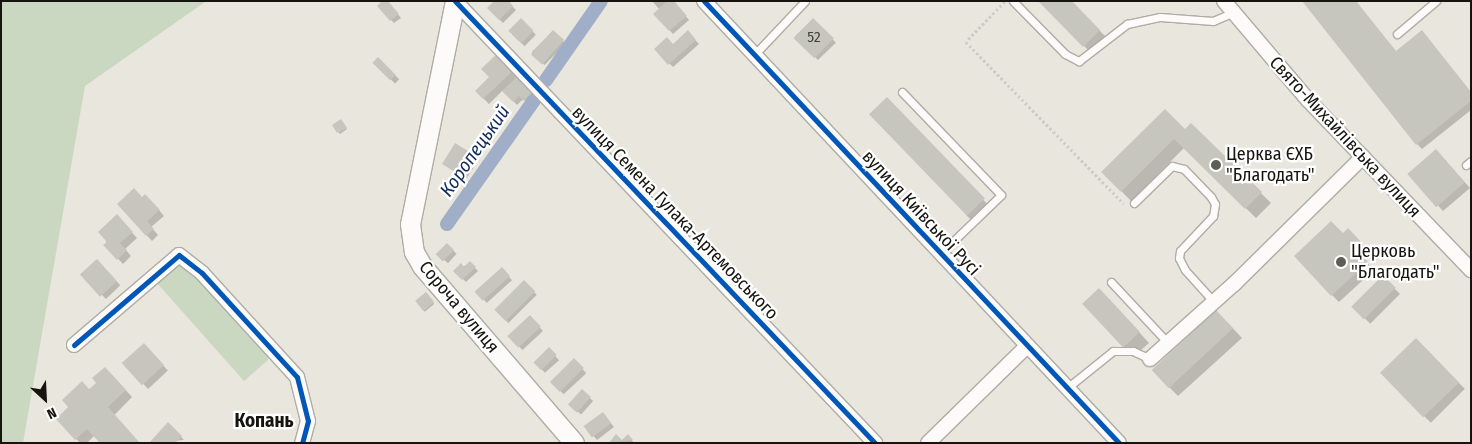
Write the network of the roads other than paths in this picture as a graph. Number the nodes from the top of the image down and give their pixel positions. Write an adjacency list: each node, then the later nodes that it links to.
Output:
1 (456, 1): 23 (main road, Сороча вулиця); 24 (street, вулиця Семена Гулака-Артемовського)
2 (704, 1): 9 (street, вулиця Київської Русі)
3 (805, 1): 9 (lane)
4 (1014, 1): 7 (lane)
5 (1224, 1): 7 (street, Свято-Михайлівська вулиця)
6 (1436, 1): 8 (lane)
7 (1232, 13): 11 (street, Свято-Михайлівська вулиця)
8 (1397, 34)
9 (754, 55): 13 (street, вулиця Київської Русі)
10 (902, 92): 13 (lane)
11 (1363, 157): 14 (street, Свято-Михайлівська вулиця); 16 (street)
12 (1134, 203): 16 (lane)
13 (940, 254): 19 (street, вулиця Київської Русі)
14 (1471, 270)
15 (1111, 282): 17 (lane)
16 (1214, 302): 17 (street)
17 (1168, 343): 20 (street)
18 (74, 345): 22 (street)
19 (1027, 346): 21 (street, вулиця Київської Русі); 25 (street)
20 (1150, 359): 21 (lane)
21 (1067, 388): 26 (street, вулиця Київської Русі)
22 (302, 443)
23 (574, 443)
24 (875, 443)
25 (928, 443)
26 (1119, 443)

